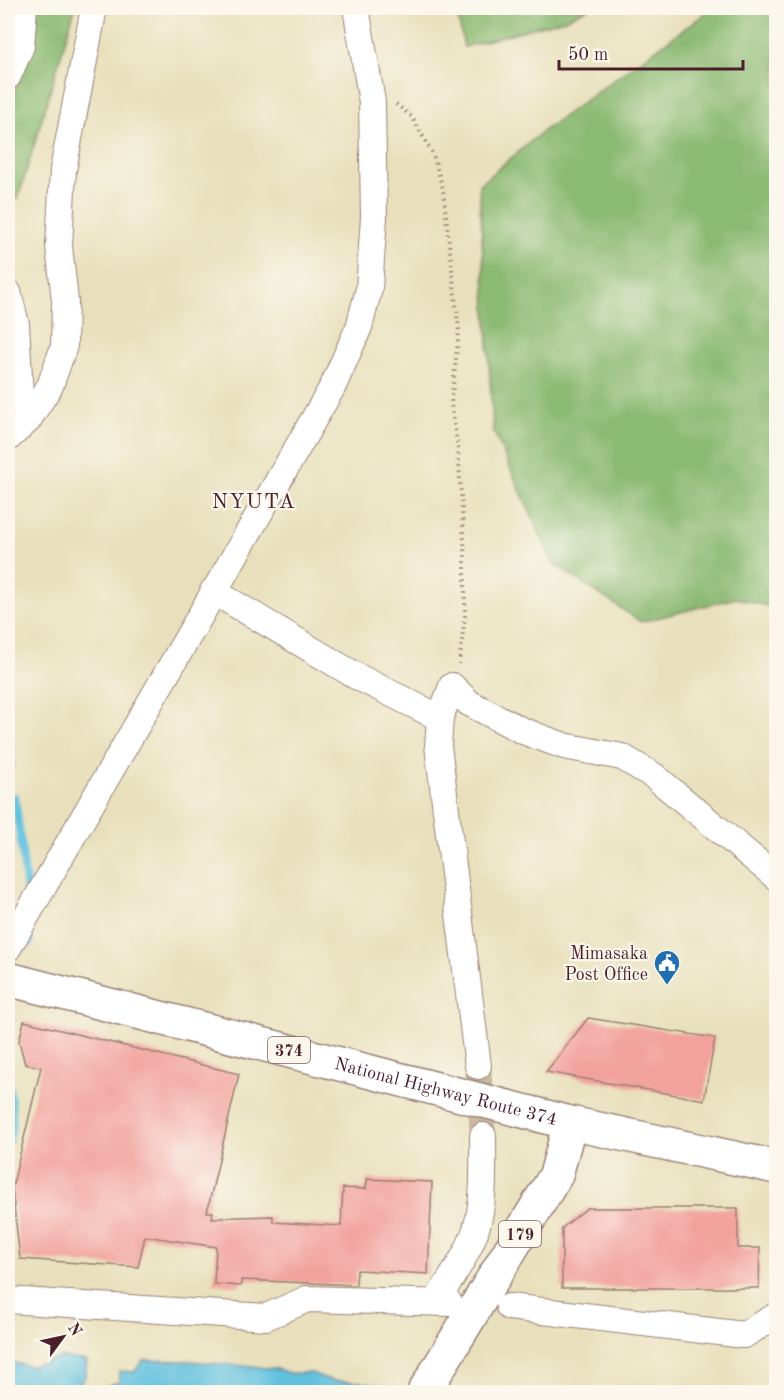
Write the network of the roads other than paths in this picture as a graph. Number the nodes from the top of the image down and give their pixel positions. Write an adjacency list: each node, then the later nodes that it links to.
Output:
1 (24, 8): 4 (street)
2 (94, 8): 6 (street)
3 (356, 8): 8 (street)
4 (8, 76)
5 (8, 292): 6 (street)
6 (28, 420): 7 (street)
7 (8, 438)
8 (213, 591): 9 (street); 11 (street)
9 (440, 718): 10 (street); 13 (street)
10 (777, 877)
11 (8, 948)
12 (8, 979): 14 (highway, National Highway Route 374 / 374)
13 (478, 1066)
14 (570, 1123): 16 (highway, National Highway Route 374); 20 (highway, 179)
15 (483, 1136): 17 (street)
16 (777, 1167)
17 (8, 1300)
18 (509, 1308): 19 (street)
19 (777, 1316)
20 (424, 1392)

